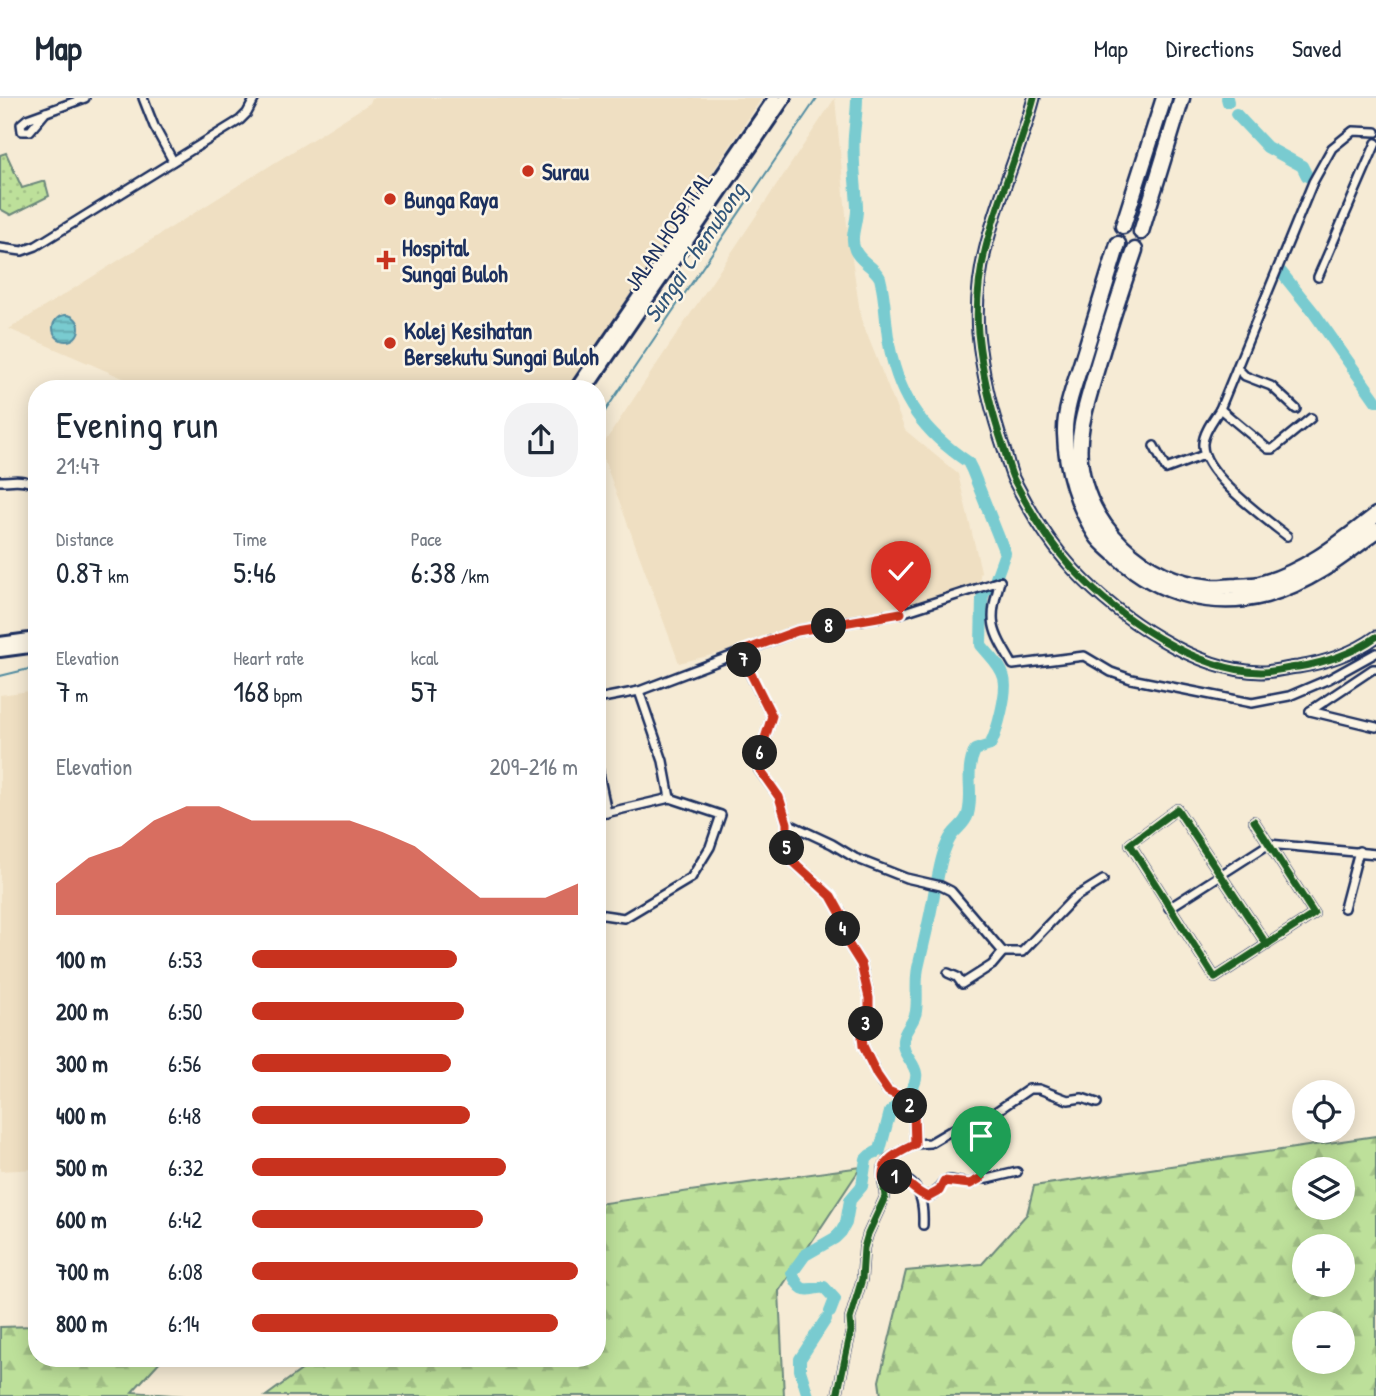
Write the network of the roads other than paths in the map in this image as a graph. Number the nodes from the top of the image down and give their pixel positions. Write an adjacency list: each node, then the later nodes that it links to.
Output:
1 (85, 98): 9 (street)
2 (143, 98): 14 (street)
3 (254, 98): 14 (street)
4 (774, 98): 22 (main road, JALAN HOSPITAL)
5 (785, 98): 23 (main road, JALAN HOSPITAL)
6 (1034, 98): 36 (street)
7 (1164, 98): 11 (highway)
8 (1182, 98): 13 (highway)
9 (46, 113)
10 (1376, 132): 21 (street)
11 (1150, 143): 13 (highway); 15 (highway)
12 (1376, 143): 20 (street)
13 (1167, 149): 16 (highway)
14 (173, 161): 18 (street)
15 (1123, 226)
16 (1141, 232)
17 (1118, 244): 35 (highway)
18 (0, 248)
19 (1135, 250): 35 (highway)
20 (1318, 277)
21 (1237, 368): 24 (street); 25 (street)
22 (581, 380)
23 (592, 380)
24 (1220, 409): 26 (street); 28 (street)
25 (1296, 409)
26 (1311, 418)
27 (1154, 446): 28 (street)
28 (1204, 454): 33 (street)
29 (0, 481): 30 (street)
30 (28, 481)
31 (1376, 515): 34 (highway)
32 (1376, 531): 34 (highway)
33 (1287, 536)
34 (1347, 546): 35 (highway)
35 (1304, 574)
36 (1376, 637)
37 (28, 639): 38 (main road)
38 (0, 643)
39 (28, 647): 40 (main road)
40 (0, 651)
41 (740, 652): 42 (street); 44 (street); 51 (street)
42 (1376, 653)
43 (1376, 669): 46 (street)
44 (639, 691): 45 (street); 47 (street)
45 (606, 697)
46 (1376, 727)
47 (670, 798): 49 (street); 59 (street)
48 (606, 808): 49 (street)
49 (607, 813)
50 (1254, 821): 52 (street)
51 (787, 823): 61 (street); 64 (street)
52 (1269, 844): 53 (street); 55 (street); 60 (street)
53 (1359, 851): 54 (street); 58 (street)
54 (1376, 854)
55 (1221, 875): 57 (street); 57 (street); 60 (street)
56 (1103, 880): 61 (street)
57 (1169, 908): 60 (street)
58 (1344, 908)
59 (606, 915)
60 (1267, 945)
61 (1003, 952): 62 (street)
62 (948, 973)
63 (1097, 1103): 64 (street)
64 (915, 1144): 66 (street)
65 (1017, 1172): 67 (street)
66 (883, 1178): 67 (street); 69 (street)
67 (919, 1193): 68 (street)
68 (923, 1225)
69 (837, 1396)

